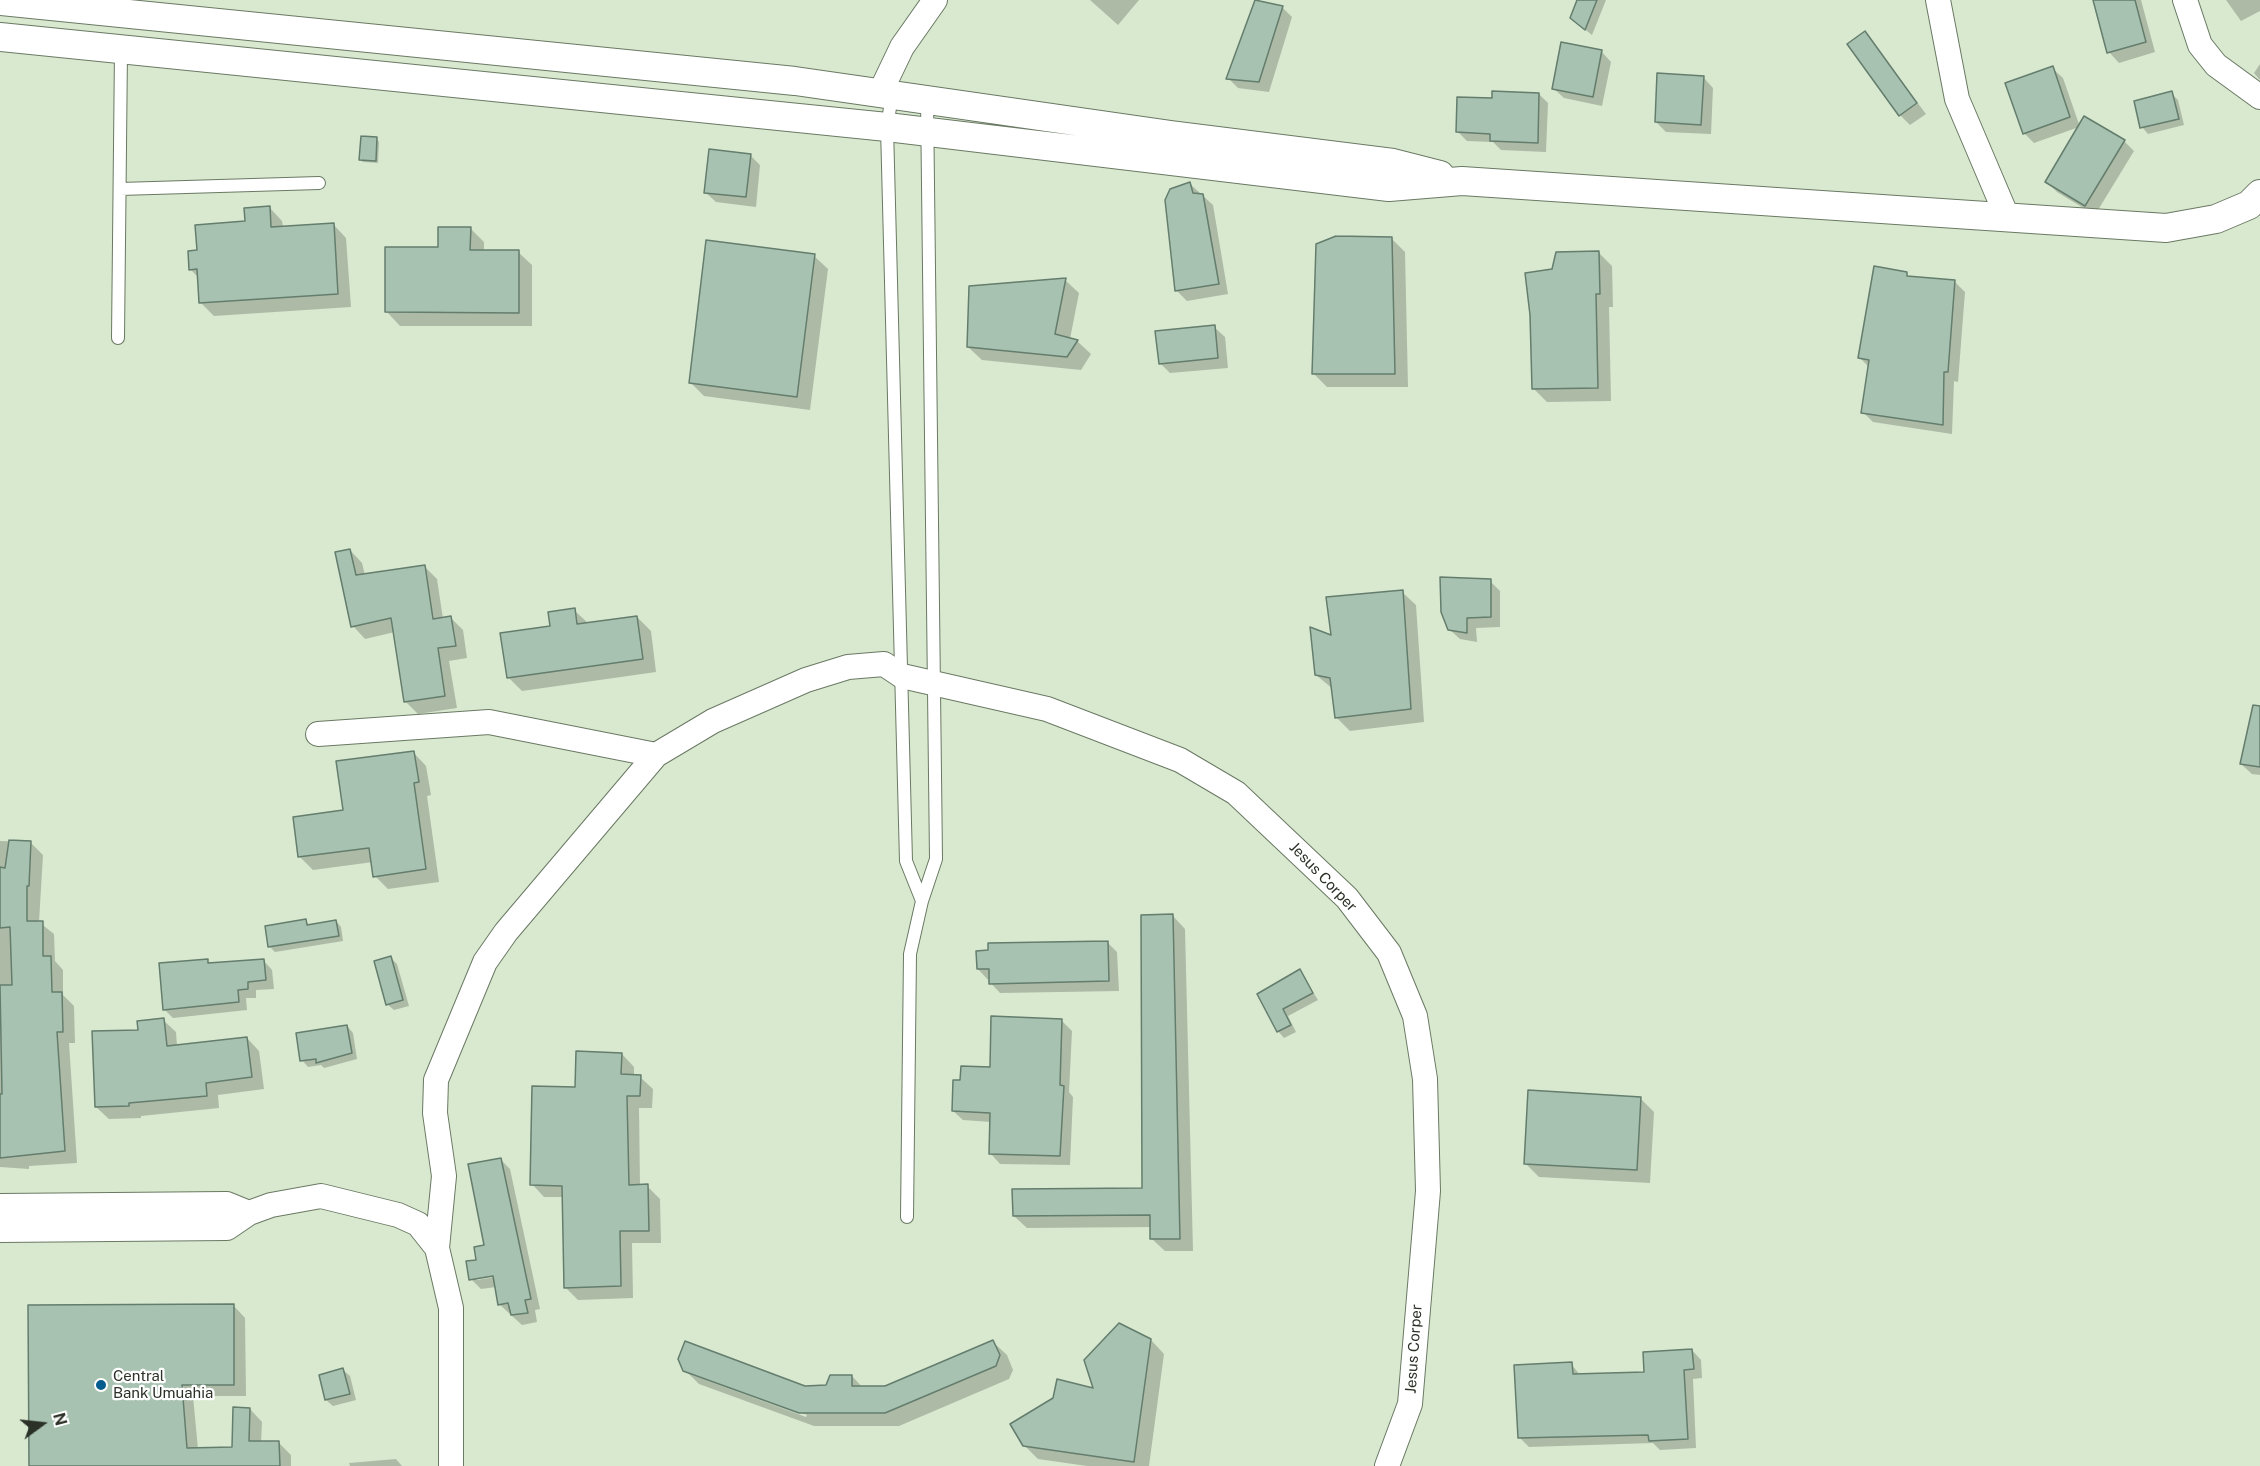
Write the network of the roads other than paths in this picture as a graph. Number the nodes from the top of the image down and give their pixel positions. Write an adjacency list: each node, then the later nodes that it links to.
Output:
1 (934, 0): 7 (street)
2 (1938, 0): 16 (street)
3 (2185, 0): 8 (street)
4 (0, 1): 7 (street)
5 (0, 37): 6 (street)
6 (121, 50): 10 (street); 14 (lane)
7 (886, 94): 9 (street); 10 (lane)
8 (2260, 97)
9 (927, 99): 11 (lane); 12 (street)
10 (887, 127): 11 (street); 18 (lane)
11 (928, 133): 12 (street); 19 (lane)
12 (1462, 181): 16 (street)
13 (319, 183): 14 (lane)
14 (120, 189): 17 (lane)
15 (2260, 194): 16 (street)
16 (2008, 219)
17 (118, 338)
18 (902, 676): 19 (street, Jesus Corper); 21 (street, Jesus Corper); 22 (lane)
19 (933, 681): 22 (lane); 29 (street, Jesus Corper)
20 (318, 734): 21 (street)
21 (656, 754): 27 (street, Jesus Corper)
22 (922, 901): 25 (lane)
23 (0, 1206): 24 (street)
24 (249, 1213): 26 (street); 27 (street)
25 (907, 1217)
26 (0, 1230)
27 (437, 1248): 28 (street)
28 (451, 1466)
29 (1387, 1466)

